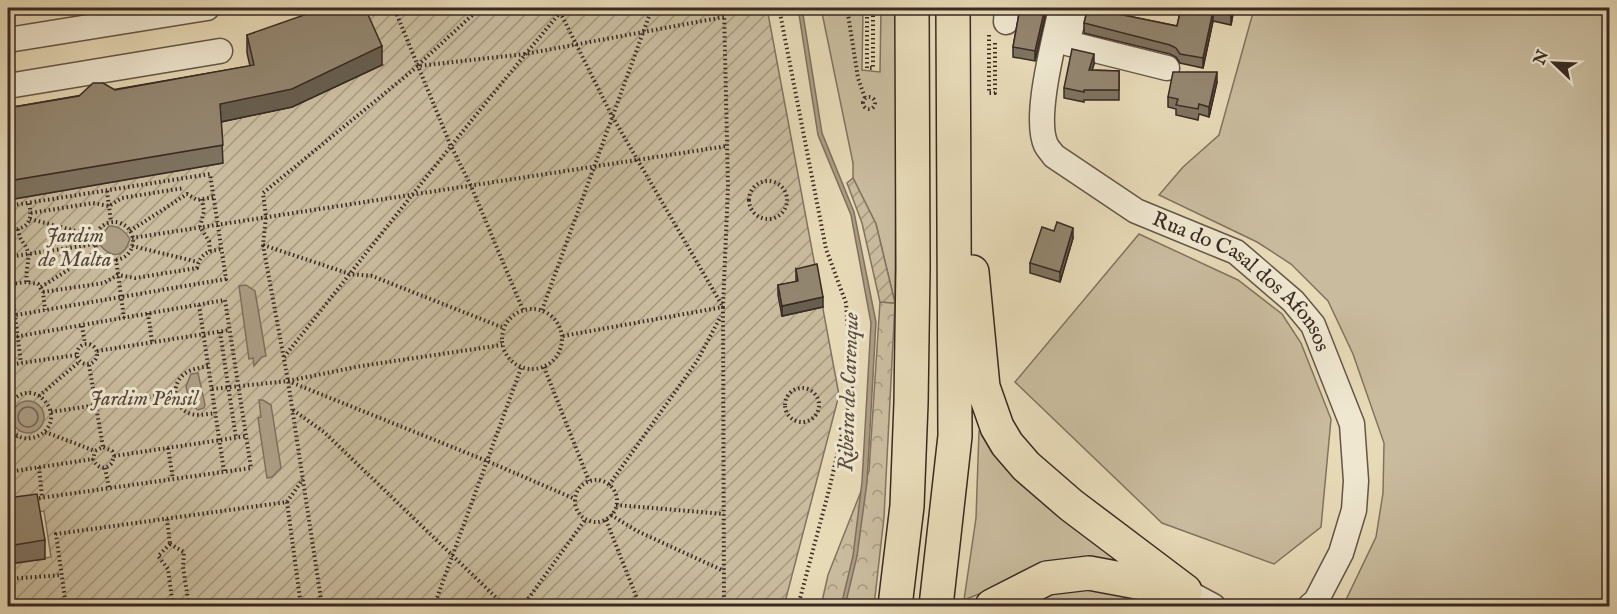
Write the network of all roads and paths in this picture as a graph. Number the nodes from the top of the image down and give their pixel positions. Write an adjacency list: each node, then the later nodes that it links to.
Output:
1 (207, 8): 19 (street)
2 (409, 8): 23 (path)
3 (480, 8): 23 (path)
4 (564, 8): 15 (path)
5 (652, 8): 18 (path)
6 (724, 8): 16 (path)
7 (779, 8): 164 (path)
8 (847, 8): 26 (path)
9 (867, 8): 10 (path)
10 (873, 8)
11 (912, 8): 165 (highway)
12 (953, 8): 28 (highway)
13 (1061, 8): 168 (street, Rua do Casal dos Afonsos)
14 (1076, 8): 24 (street)
15 (559, 10): 20 (path); 22 (path)
16 (724, 17): 18 (path); 30 (path)
17 (999, 24): 17 (path)
18 (644, 32): 20 (path); 27 (path)
19 (8, 40)
20 (578, 44): 22 (path); 27 (path)
21 (220, 51): 25 (street)
22 (525, 54): 23 (path); 29 (path)
23 (418, 66): 29 (path); 46 (path)
24 (1167, 68)
25 (8, 86)
26 (866, 98)
27 (612, 116): 31 (path); 32 (path)
28 (953, 134): 153 (highway); 166 (highway)
29 (450, 144): 34 (path); 38 (path)
30 (727, 146): 31 (path); 74 (path)
31 (637, 160): 32 (path); 74 (path)
32 (593, 167): 34 (path); 77 (path)
33 (182, 179): 35 (path); 36 (path); 39 (path)
34 (471, 186): 38 (path); 76 (path)
35 (184, 188): 37 (path); 44 (path)
36 (107, 191): 41 (path); 44 (path)
37 (187, 194): 40 (path); 53 (path)
38 (413, 195): 46 (path); 66 (path)
39 (214, 197): 40 (path); 49 (path)
40 (202, 199): 50 (path)
41 (29, 203): 43 (path); 45 (path)
42 (749, 204): 42 (path)
43 (8, 206)
44 (109, 206): 45 (path); 48 (path)
45 (31, 213): 47 (path)
46 (266, 217): 49 (path); 57 (path)
47 (30, 219): 51 (path); 54 (path)
48 (111, 222): 53 (path); 54 (path)
49 (218, 224): 50 (path); 59 (path)
50 (200, 227): 55 (path); 61 (path)
51 (18, 229): 52 (path); 62 (path)
52 (8, 231)
53 (130, 231): 55 (path)
54 (95, 236): 56 (path)
55 (132, 238): 58 (path)
56 (95, 244): 60 (path); 62 (path)
57 (263, 245): 66 (path); 95 (path)
58 (132, 246): 64 (path); 65 (path)
59 (222, 249): 61 (path); 72 (path)
60 (98, 251): 64 (path); 70 (path)
61 (210, 251): 65 (path)
62 (28, 253): 63 (path); 68 (path)
63 (8, 258): 69 (path)
64 (116, 259): 67 (path)
65 (198, 262): 67 (path)
66 (350, 274): 83 (path); 95 (path)
67 (118, 275): 71 (path); 72 (path)
68 (27, 282): 69 (path); 70 (path)
69 (11, 284): 80 (path)
70 (41, 287): 71 (path)
71 (43, 292): 75 (path)
72 (121, 297): 75 (path); 81 (path)
73 (199, 305): 78 (path); 84 (path); 86 (path)
74 (723, 307): 79 (path); 88 (path)
75 (45, 310): 80 (path)
76 (523, 310): 77 (path); 83 (path)
77 (542, 310): 88 (path)
78 (148, 313): 81 (path); 90 (path)
79 (722, 314): 136 (path); 143 (path)
80 (16, 315): 87 (path)
81 (124, 318): 82 (path)
82 (82, 326): 87 (path); 91 (path)
83 (504, 328): 92 (path)
84 (230, 330): 85 (path); 104 (path)
85 (220, 332): 86 (path); 105 (path)
86 (204, 334): 90 (path); 100 (path)
87 (18, 336): 89 (path); 97 (path)
88 (562, 336): 101 (path)
89 (8, 338)
90 (152, 342): 93 (path)
91 (85, 344): 93 (path); 94 (path)
92 (502, 345): 102 (path); 103 (path)
93 (97, 351): 99 (path)
94 (76, 355): 96 (path); 97 (path)
95 (284, 357): 103 (path)
96 (79, 362): 99 (path); 108 (path)
97 (21, 363): 98 (path)
98 (8, 365)
99 (89, 365): 111 (path)
100 (208, 366): 106 (path); 107 (path)
101 (544, 367): 102 (path); 135 (path)
102 (521, 368): 128 (path)
103 (288, 381): 104 (path); 113 (path); 128 (path)
104 (239, 385): 105 (path); 119 (path)
105 (229, 387): 106 (path); 120 (path)
106 (212, 389): 115 (path)
107 (175, 393): 111 (path); 115 (path)
108 (39, 396): 109 (path); 114 (path)
109 (10, 398): 112 (path)
110 (784, 404): 110 (path)
111 (96, 405): 114 (path); 122 (path)
112 (8, 407)
113 (292, 410): 134 (path); 149 (path)
114 (51, 412): 117 (path)
115 (215, 413): 121 (path)
116 (8, 425): 118 (path)
117 (45, 432): 118 (path); 125 (path)
118 (16, 436): 123 (path)
119 (247, 436): 120 (path); 131 (path)
120 (236, 438): 121 (path)
121 (219, 440): 124 (path); 131 (path)
122 (103, 447): 125 (path); 126 (path)
123 (8, 448)
124 (168, 448): 126 (path); 133 (path)
125 (95, 451): 127 (path)
126 (114, 456): 130 (path)
127 (93, 459): 129 (path); 130 (path)
128 (487, 461): 140 (path); 149 (path)
129 (39, 467): 132 (path); 138 (path)
130 (105, 468): 137 (path)
131 (224, 471): 133 (path)
132 (8, 472)
133 (172, 479): 137 (path)
134 (303, 479): 141 (path); 158 (path)
135 (589, 482): 136 (path); 140 (path)
136 (609, 485): 142 (path)
137 (109, 488): 138 (path)
138 (42, 497): 139 (path)
139 (31, 499)
140 (575, 499): 146 (path)
141 (287, 502): 145 (path); 157 (path)
142 (616, 505): 143 (path); 144 (path)
143 (724, 514): 150 (path)
144 (611, 515): 147 (path); 150 (path)
145 (167, 519): 148 (path); 151 (path)
146 (585, 520): 147 (path); 161 (path)
147 (606, 520): 162 (path)
148 (170, 544): 155 (path); 156 (path)
149 (452, 556): 159 (path); 160 (path)
150 (724, 571): 163 (path)
151 (62, 575): 152 (path); 154 (path)
152 (8, 579)
153 (1199, 599): 167 (highway)
154 (66, 606)
155 (173, 606)
156 (189, 606)
157 (301, 606)
158 (322, 606)
159 (434, 606)
160 (506, 606)
161 (523, 606)
162 (640, 606)
163 (724, 606)
164 (798, 606)
165 (895, 606)
166 (936, 606)
167 (993, 606)
168 (1310, 606)

